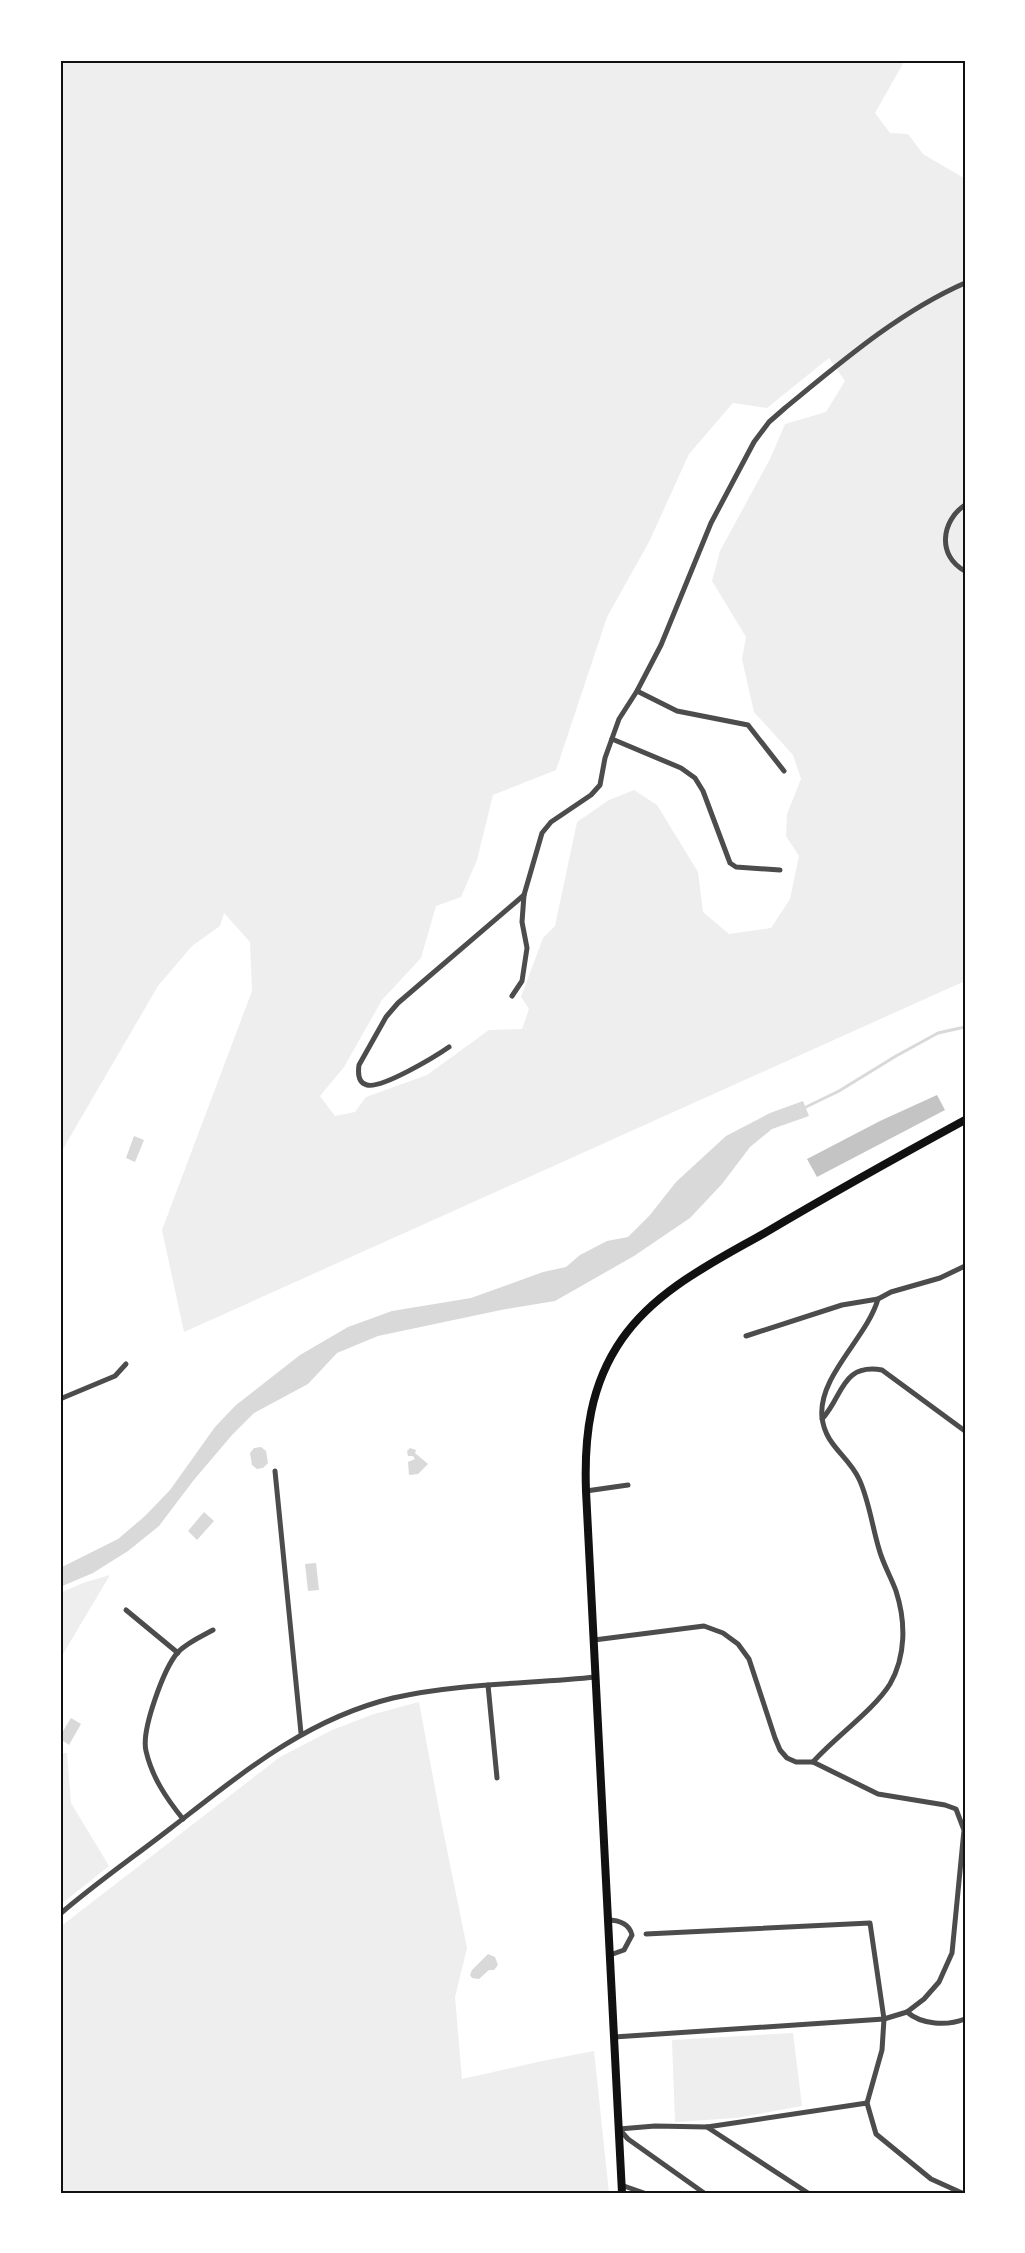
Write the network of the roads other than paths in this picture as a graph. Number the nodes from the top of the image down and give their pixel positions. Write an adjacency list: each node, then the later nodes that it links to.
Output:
1 (965, 283): 4 (street)
2 (965, 505): 3 (street)
3 (965, 571)
4 (637, 691): 5 (street); 6 (street)
5 (612, 739): 7 (street); 8 (street)
6 (784, 771)
7 (780, 870)
8 (524, 895): 9 (street); 10 (street)
9 (512, 996)
10 (449, 1047)
11 (965, 1120): 21 (main road)
12 (965, 1266): 13 (street)
13 (878, 1299): 14 (street); 17 (street)
14 (746, 1336)
15 (126, 1364): 16 (street)
16 (60, 1399)
17 (822, 1419): 18 (street); 29 (street)
18 (965, 1431)
19 (275, 1471): 28 (street)
20 (628, 1485): 21 (street)
21 (586, 1491): 24 (main road)
22 (126, 1610): 25 (street)
23 (213, 1630): 25 (street)
24 (594, 1640): 26 (main road); 29 (street)
25 (178, 1653): 31 (street)
26 (596, 1677): 27 (street); 33 (main road)
27 (488, 1686): 28 (street); 30 (street)
28 (301, 1733): 31 (street)
29 (813, 1762): 36 (street)
30 (497, 1778)
31 (183, 1819): 32 (street)
32 (60, 1914)
33 (607, 1920): 35 (main road); 35 (street)
34 (646, 1934): 37 (street)
35 (610, 1955): 39 (main road)
36 (907, 2012): 37 (street); 38 (street)
37 (884, 2019): 39 (street); 40 (street)
38 (965, 2019)
39 (614, 2037): 42 (main road)
40 (867, 2103): 41 (street); 47 (street)
41 (707, 2127): 42 (street); 46 (street)
42 (619, 2129): 43 (main road); 45 (street)
43 (622, 2189): 44 (street)
44 (644, 2193)
45 (704, 2193)
46 (808, 2193)
47 (962, 2193)

